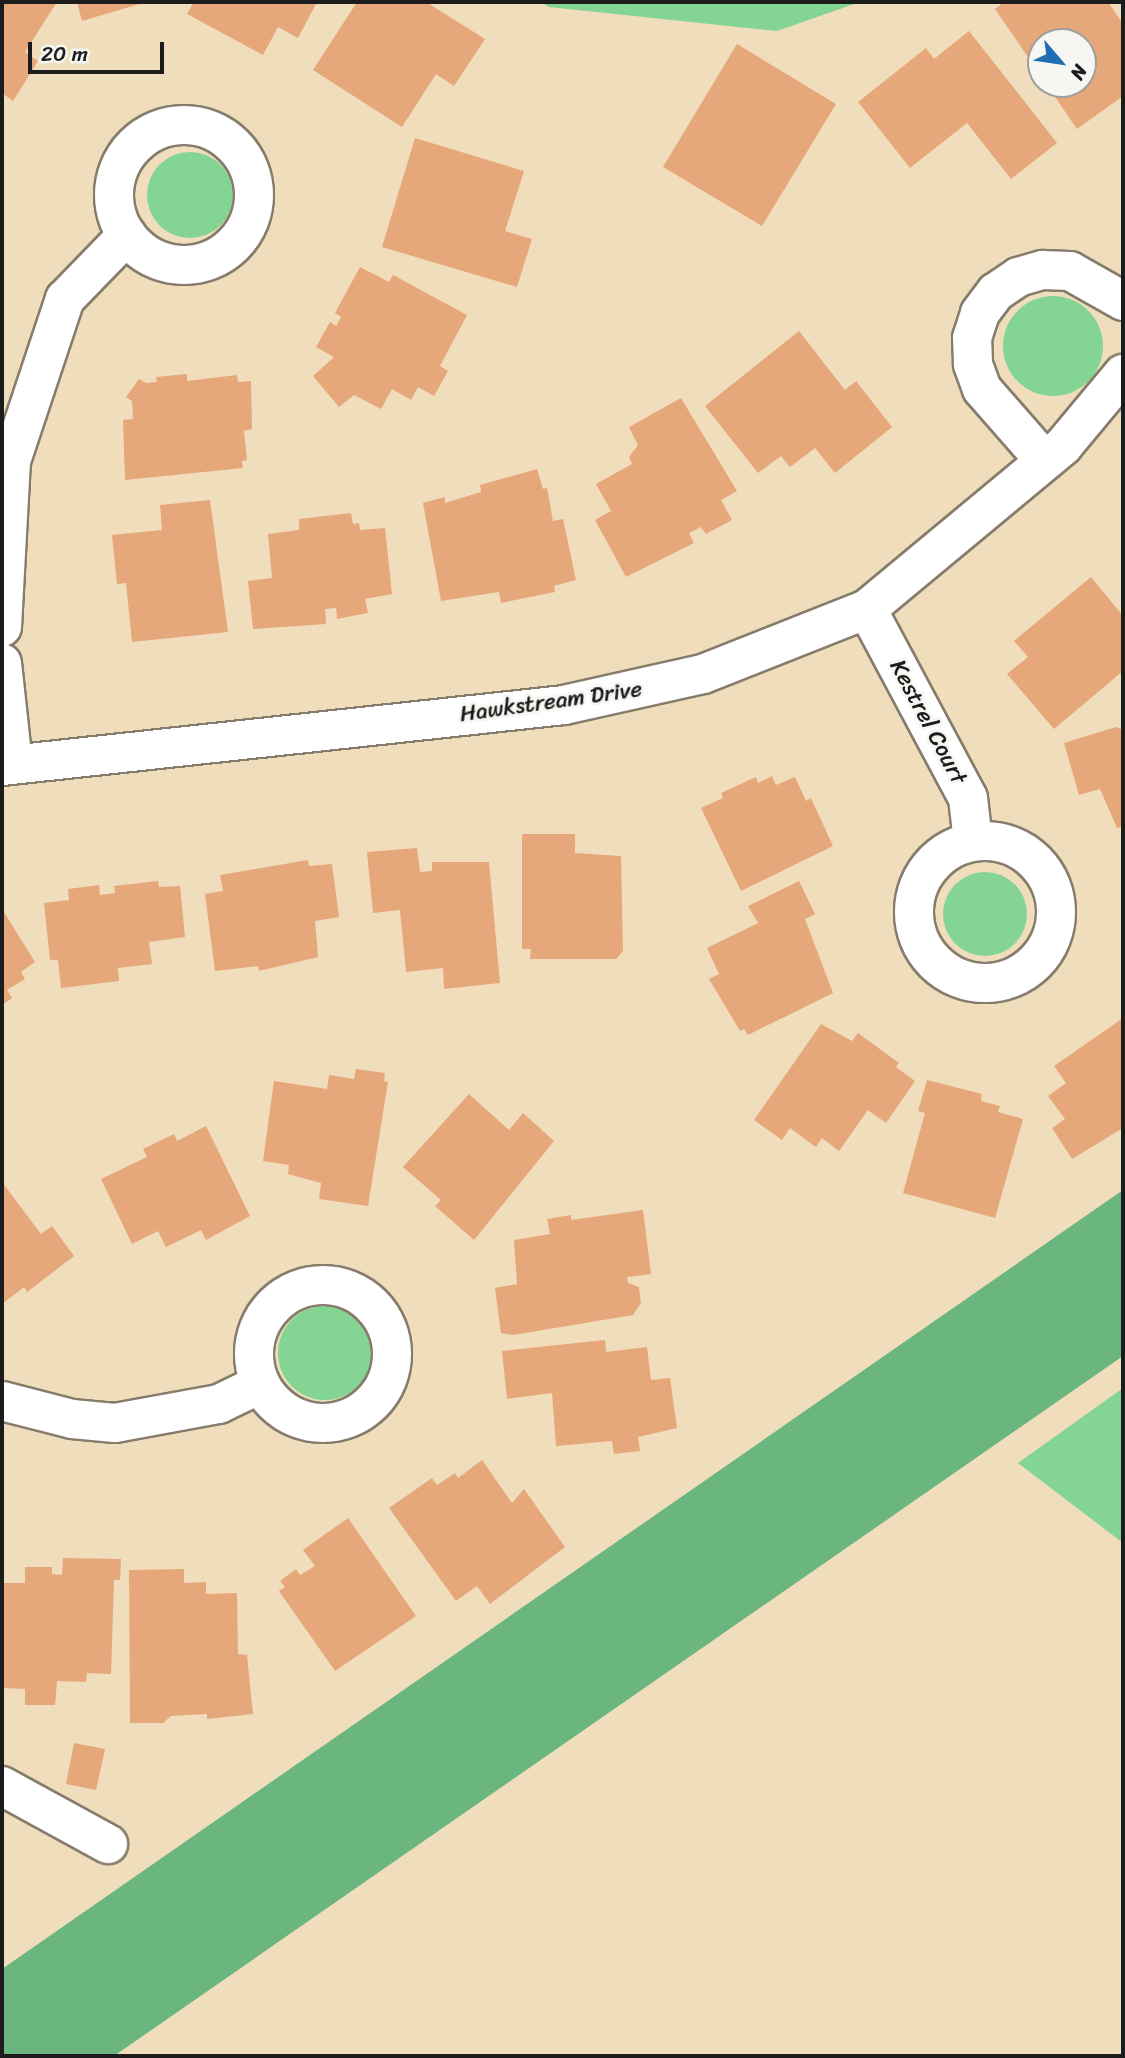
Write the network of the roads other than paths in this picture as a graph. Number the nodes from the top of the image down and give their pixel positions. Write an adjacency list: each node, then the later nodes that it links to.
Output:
1 (127, 235): 6 (street)
2 (1123, 301): 4 (street)
3 (1123, 374): 4 (street, Hawkstream Drive)
4 (1045, 461): 5 (street, Hawkstream Drive)
5 (867, 609): 8 (street, Hawkstream Drive); 9 (street, Kestrel Court)
6 (2, 627)
7 (2, 663): 8 (street)
8 (8, 765)
9 (973, 841)
10 (260, 1384): 11 (street)
11 (2, 1401)
12 (2, 1786): 13 (street)
13 (108, 1844)

